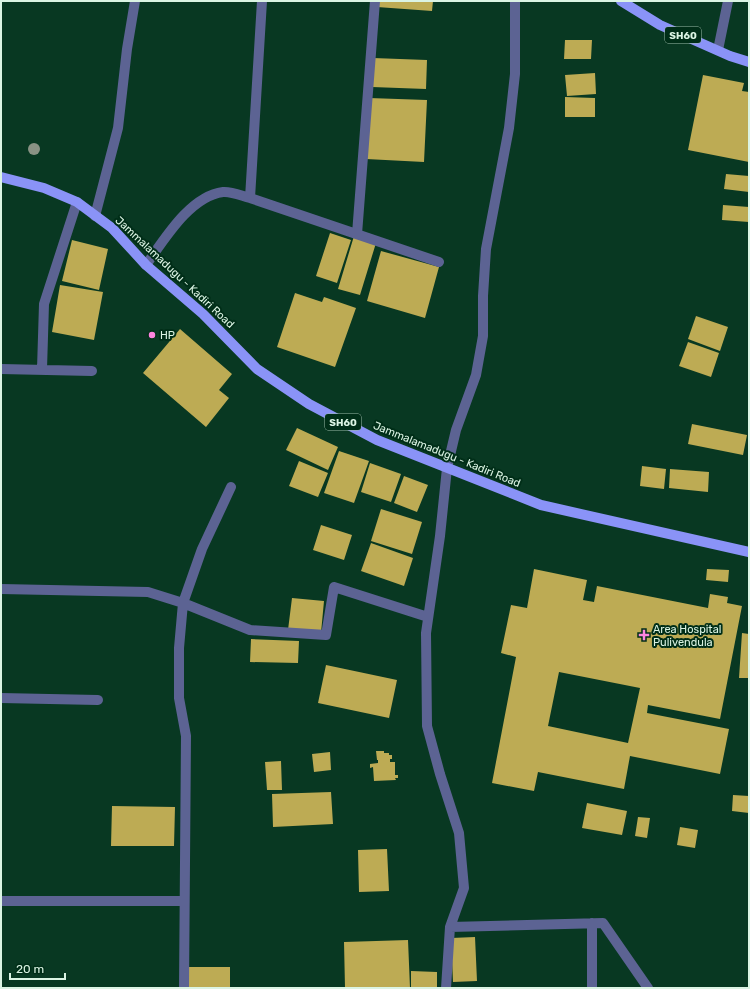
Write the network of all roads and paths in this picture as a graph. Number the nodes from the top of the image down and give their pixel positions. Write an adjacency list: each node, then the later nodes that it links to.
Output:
1 (135, 1): 12 (street)
2 (262, 1): 10 (street)
3 (375, 1): 13 (street)
4 (516, 1): 19 (street)
5 (621, 1): 7 (main road, SH60)
6 (728, 1): 7 (street)
7 (718, 50): 8 (main road, SH60)
8 (749, 62)
9 (1, 177): 11 (main road, Jammalamadugu - Kadiri Road / SH60)
10 (250, 198): 13 (street); 15 (street)
11 (77, 202): 12 (main road, Jammalamadugu - Kadiri Road / SH60); 17 (street)
12 (95, 216): 15 (main road, Jammalamadugu - Kadiri Road / SH60)
13 (357, 234): 14 (street)
14 (439, 262)
15 (146, 264): 19 (main road, Jammalamadugu - Kadiri Road / SH60)
16 (1, 369): 17 (street)
17 (42, 369): 18 (street)
18 (92, 371)
19 (447, 468): 21 (main road, Jammalamadugu - Kadiri Road / SH60); 24 (street)
20 (231, 488): 23 (street)
21 (749, 552)
22 (1, 589): 23 (street)
23 (183, 603): 24 (street); 28 (street)
24 (428, 617): 30 (street)
25 (1, 698): 26 (street)
26 (98, 700)
27 (1, 901): 28 (street)
28 (184, 901): 31 (street)
29 (592, 923): 30 (street); 33 (street); 34 (street)
30 (450, 928): 32 (street)
31 (184, 988)
32 (446, 988)
33 (592, 988)
34 (648, 988)

